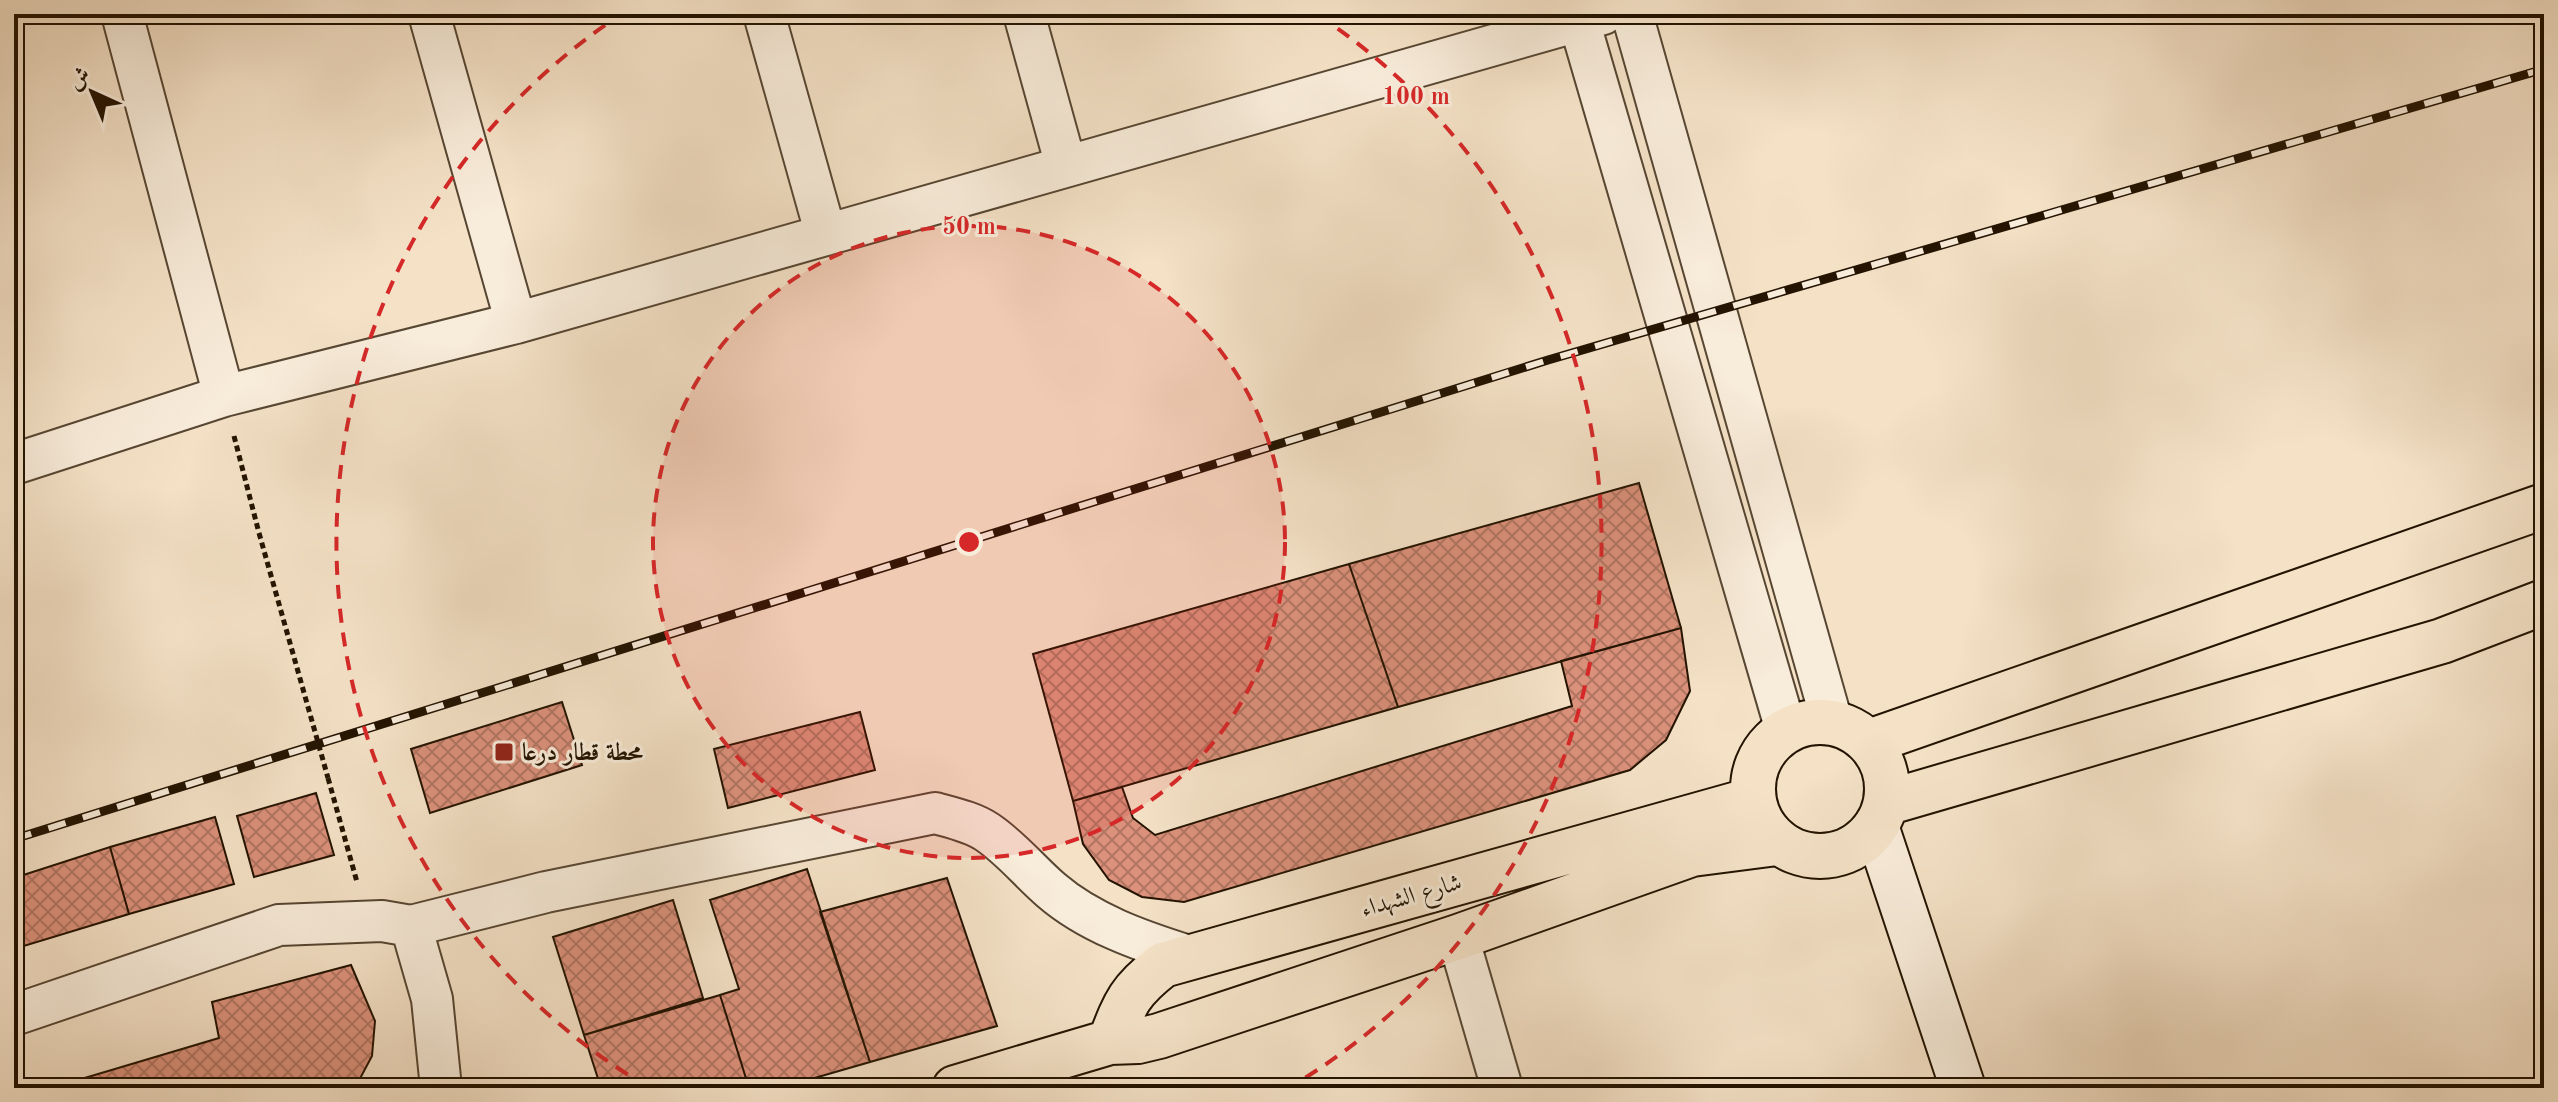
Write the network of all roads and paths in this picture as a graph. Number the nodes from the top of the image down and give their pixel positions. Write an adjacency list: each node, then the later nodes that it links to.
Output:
1 (122, 14): 10 (street)
2 (429, 14): 9 (street)
3 (764, 14): 8 (street)
4 (1024, 14): 7 (street)
5 (1632, 14): 14 (street)
6 (1586, 16): 7 (street); 15 (street)
7 (1066, 166): 8 (street)
8 (826, 235): 9 (street)
9 (516, 323): 10 (street)
10 (224, 396): 11 (street); 20 (path, bridge)
11 (14, 464)
12 (2544, 506): 16 (main road)
13 (2544, 602): 18 (main road)
14 (1832, 722): 15 (main road); 16 (main road)
15 (1786, 730): 17 (main road)
16 (1869, 742): 18 (main road)
17 (1752, 800): 19 (main road); 23 (main road, شارع الشهداء)
18 (1881, 815): 19 (main road); 29 (street)
19 (1777, 843): 22 (main road)
20 (357, 883)
21 (411, 926): 23 (street); 24 (street); 27 (street)
22 (1458, 937): 25 (main road); 28 (street)
23 (1189, 956): 25 (main road, شارع الشهداء)
24 (14, 1015)
25 (1110, 1042): 26 (main road)
26 (977, 1085)
27 (441, 1088)
28 (1502, 1088)
29 (1963, 1088)

